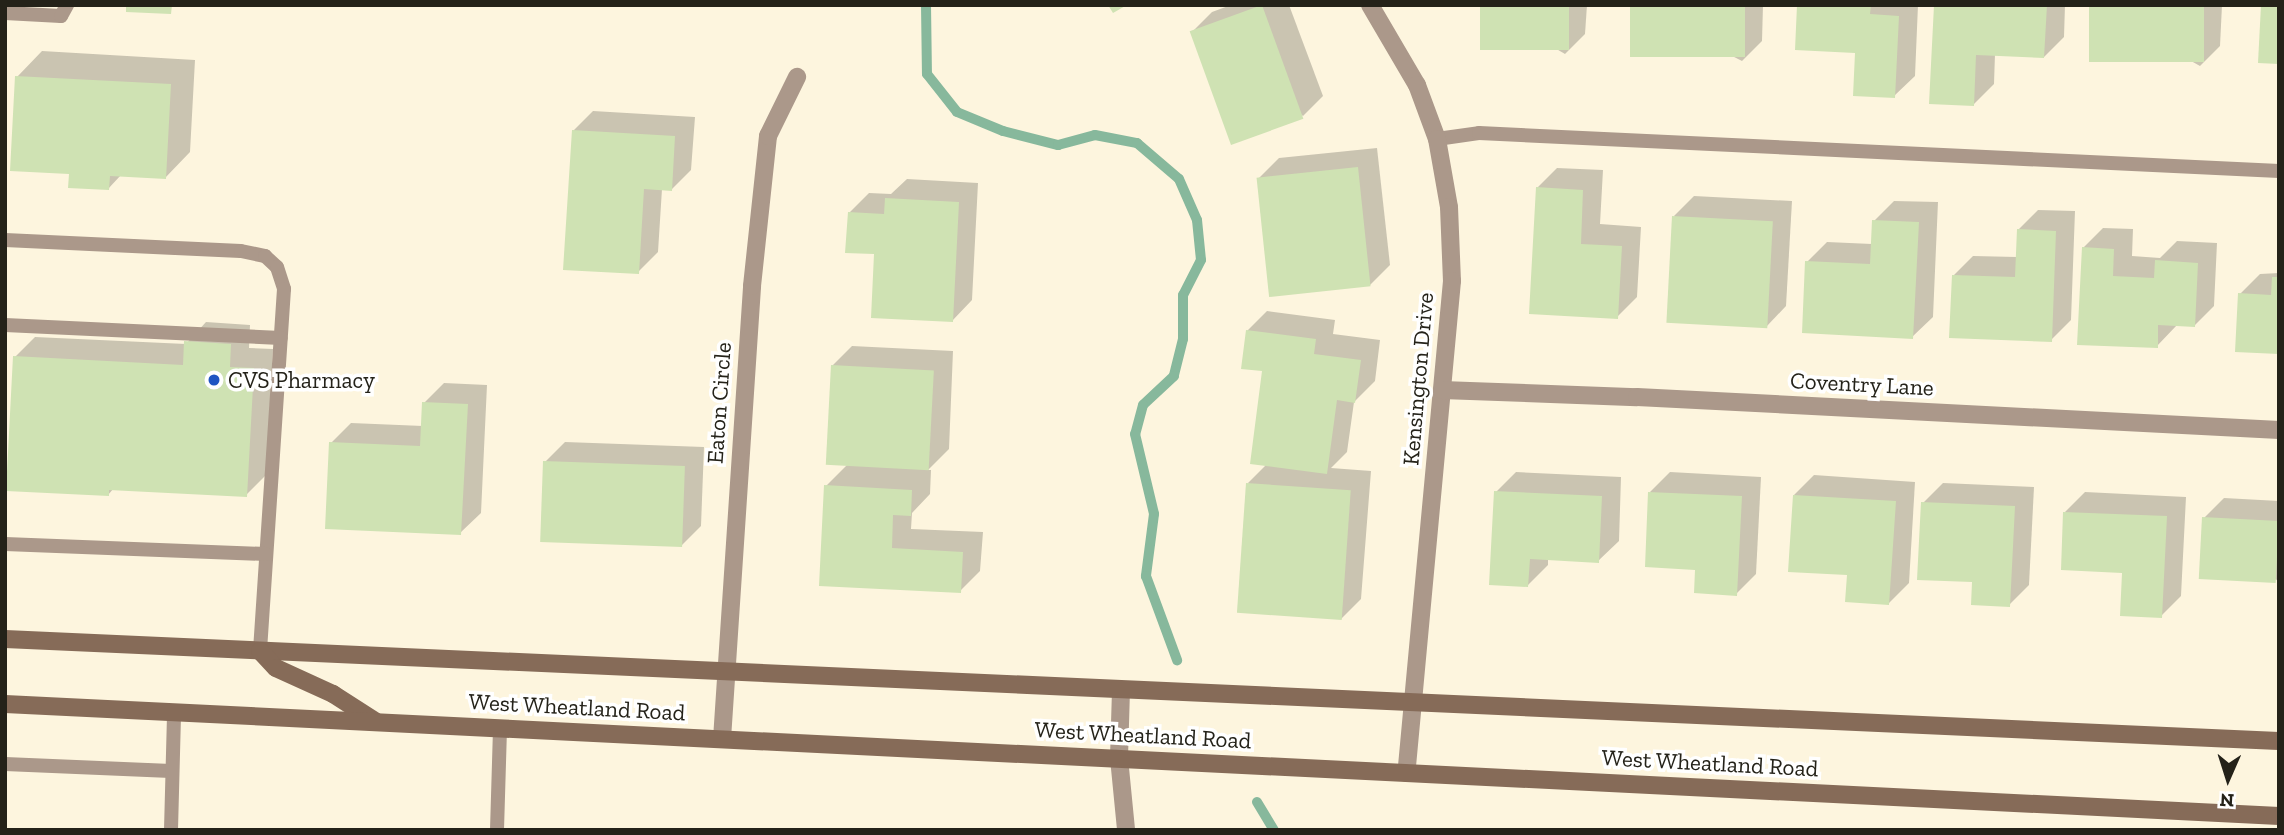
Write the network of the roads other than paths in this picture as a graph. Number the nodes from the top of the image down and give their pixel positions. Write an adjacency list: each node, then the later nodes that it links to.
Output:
1 (1370, 5): 5 (street, Kensington Drive)
2 (64, 10): 3 (lane)
3 (5, 13)
4 (797, 78): 16 (street, Eaton Circle)
5 (1437, 139): 6 (lane); 10 (street, Kensington Drive)
6 (2279, 171)
7 (5, 240): 9 (lane)
8 (5, 325): 9 (lane)
9 (281, 338): 13 (lane)
10 (1442, 390): 11 (street, Coventry Lane); 18 (street, Kensington Drive)
11 (2279, 430)
12 (5, 544): 13 (lane)
13 (267, 554): 15 (lane)
14 (5, 639): 15 (main road, West Wheatland Road)
15 (260, 651): 16 (main road, West Wheatland Road); 21 (main road)
16 (725, 671): 17 (main road, West Wheatland Road); 23 (street, Eaton Circle)
17 (1121, 690): 18 (main road, West Wheatland Road); 25 (street)
18 (1414, 703): 24 (main road, West Wheatland Road); 28 (street, Kensington Drive)
19 (5, 704): 20 (main road, West Wheatland Road)
20 (174, 712): 21 (main road, West Wheatland Road); 27 (lane)
21 (376, 722): 22 (main road, West Wheatland Road)
22 (500, 728): 23 (main road, West Wheatland Road); 31 (lane)
23 (722, 738): 25 (main road, West Wheatland Road)
24 (2279, 741)
25 (1119, 758): 28 (main road, West Wheatland Road); 32 (street)
26 (5, 764): 27 (lane)
27 (172, 771): 30 (lane)
28 (1406, 773): 29 (main road, West Wheatland Road)
29 (2279, 816)
30 (171, 830)
31 (497, 830)
32 (1126, 830)

